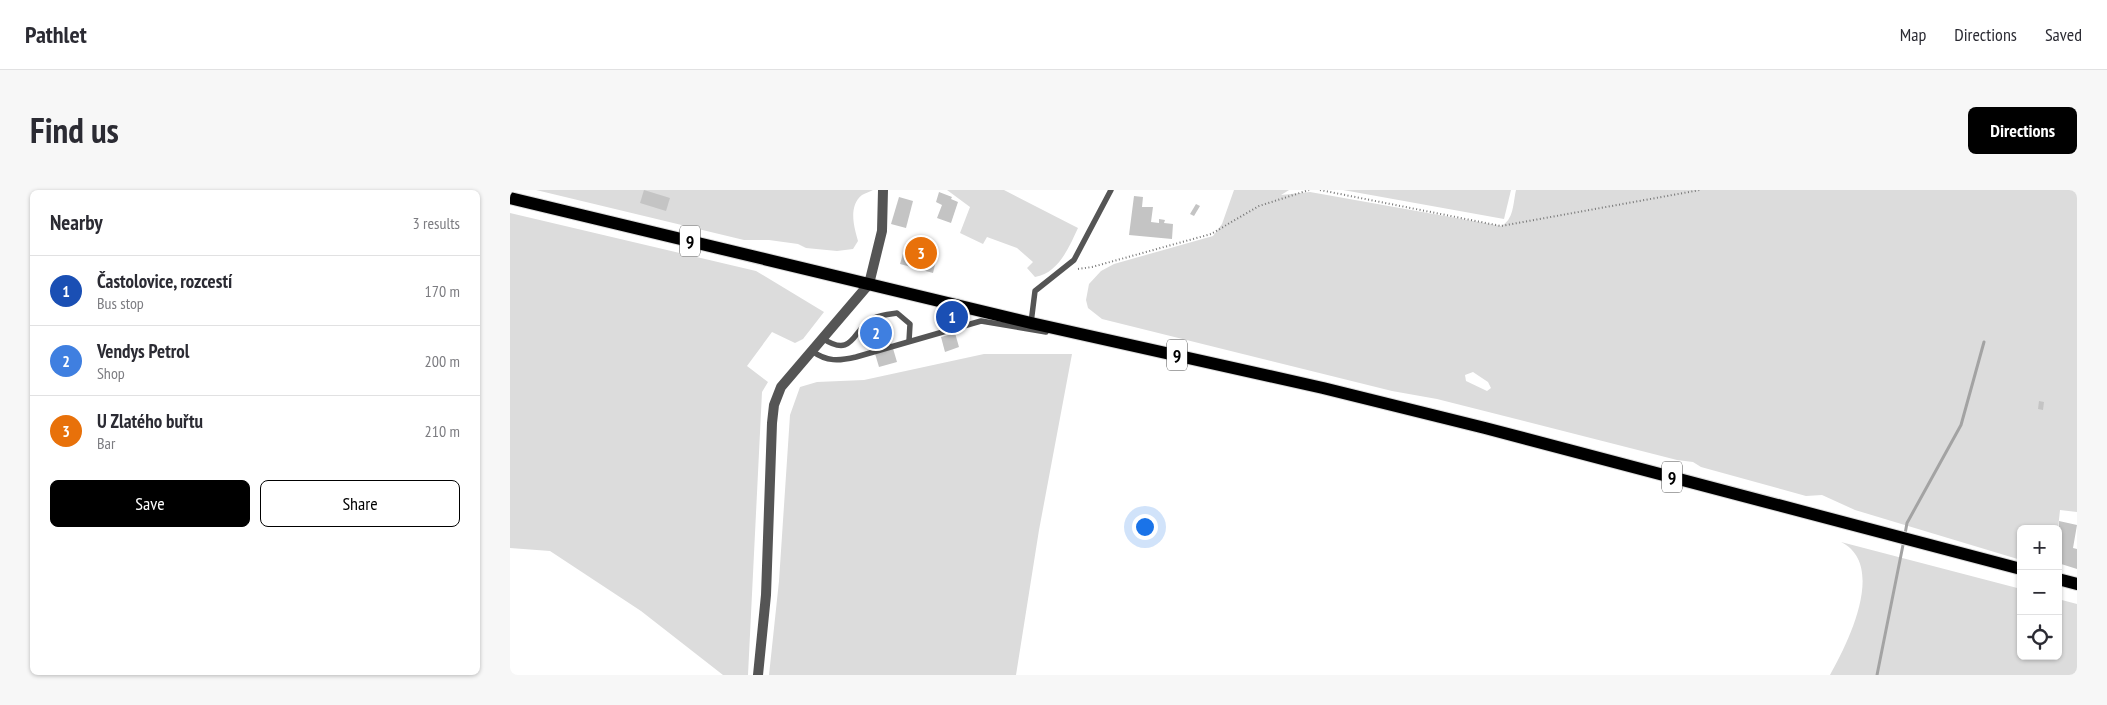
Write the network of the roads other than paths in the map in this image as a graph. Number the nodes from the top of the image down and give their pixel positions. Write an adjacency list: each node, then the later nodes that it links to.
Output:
1 (883, 190): 4 (street)
2 (1111, 190): 5 (lane)
3 (510, 198): 4 (main road, 9)
4 (869, 284): 5 (main road, 9); 6 (street)
5 (1031, 323): 9 (main road, 9)
6 (822, 338): 7 (lane); 8 (street)
7 (910, 341): 8 (lane); 9 (lane)
8 (812, 351): 13 (street)
9 (1168, 353): 10 (main road, 9)
10 (2017, 568)
11 (2062, 580): 12 (main road)
12 (2077, 584)
13 (758, 675)

